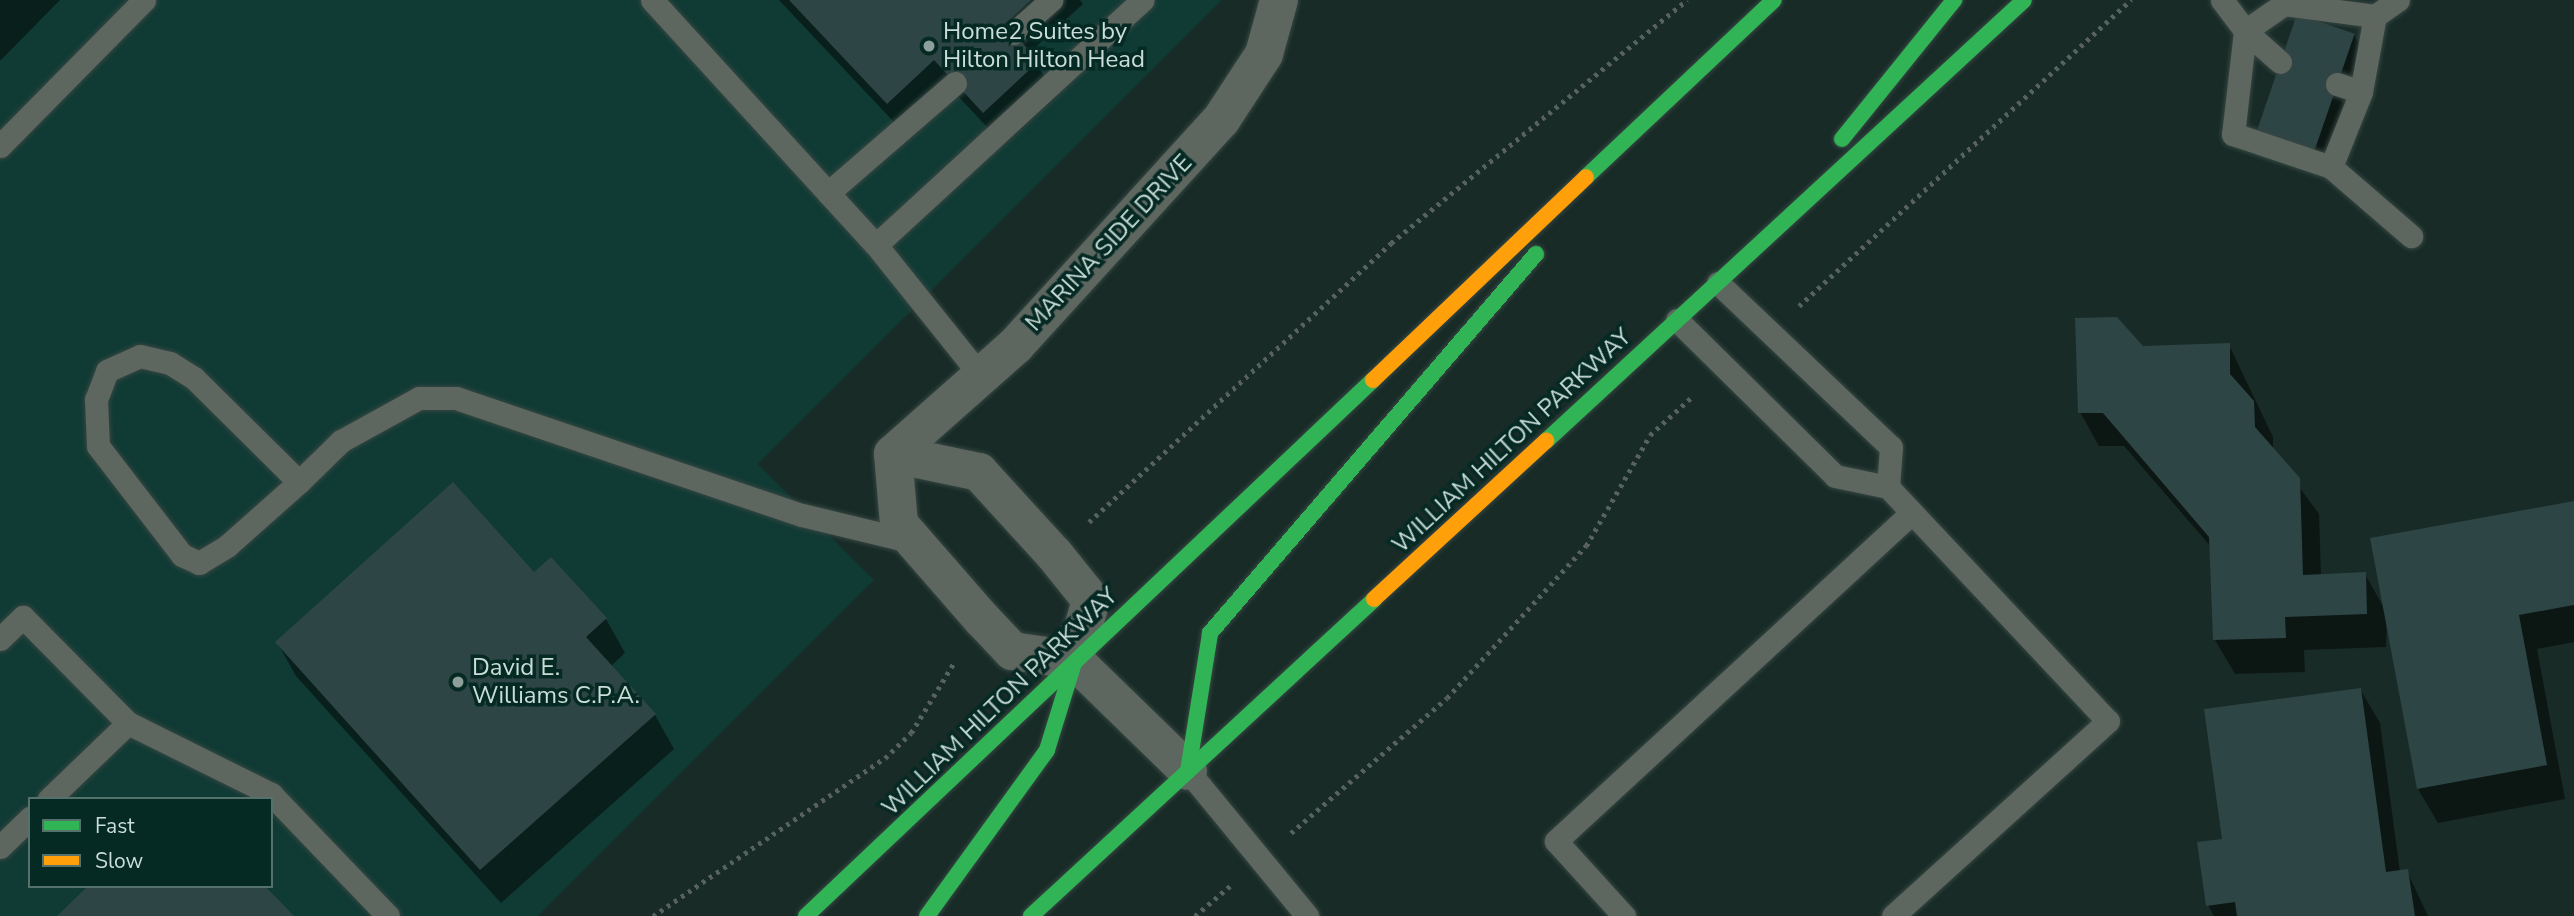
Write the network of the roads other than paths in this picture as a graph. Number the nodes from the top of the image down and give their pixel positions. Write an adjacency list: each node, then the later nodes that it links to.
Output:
1 (144, 0): 19 (lane)
2 (652, 0): 21 (lane)
3 (1051, 0): 13 (lane)
4 (1142, 0): 24 (lane)
5 (1279, 0): 27 (street, MARINA SIDE DRIVE)
6 (1774, 0): 18 (highway, WILLIAM HILTON PARKWAY)
7 (1954, 0): 22 (highway)
8 (2024, 0): 22 (highway, WILLIAM HILTON PARKWAY)
9 (2221, 0): 12 (lane)
10 (2398, 0): 11 (lane)
11 (2375, 16): 12 (lane); 17 (lane)
12 (2245, 31): 14 (lane); 20 (lane)
13 (1014, 33)
14 (2280, 62)
15 (955, 83): 21 (lane)
16 (2337, 83): 17 (lane)
17 (2361, 92): 20 (lane)
18 (1675, 94): 34 (highway, WILLIAM HILTON PARKWAY); 36 (highway)
19 (0, 146)
20 (2331, 167): 23 (lane)
21 (828, 193): 24 (lane)
22 (1764, 235): 25 (highway, WILLIAM HILTON PARKWAY)
23 (2411, 236)
24 (876, 246): 27 (lane)
25 (1718, 283): 26 (highway, WILLIAM HILTON PARKWAY); 30 (lane)
26 (1677, 320): 30 (lane); 36 (highway, WILLIAM HILTON PARKWAY)
27 (981, 376): 28 (street, MARINA SIDE DRIVE)
28 (893, 454): 32 (street); 34 (street)
29 (299, 482): 29 (lane); 32 (lane)
30 (1888, 487): 31 (lane)
31 (1912, 513): 45 (lane); 46 (lane)
32 (914, 542): 34 (street)
33 (0, 639): 35 (lane)
34 (1074, 660): 36 (street); 41 (highway, WILLIAM HILTON PARKWAY); 42 (highway)
35 (128, 723): 37 (lane); 40 (lane)
36 (1188, 771): 43 (highway, WILLIAM HILTON PARKWAY); 44 (lane)
37 (51, 797)
38 (28, 820): 39 (lane)
39 (0, 847)
40 (388, 916)
41 (806, 916)
42 (928, 916)
43 (1031, 916)
44 (1307, 916)
45 (1624, 916)
46 (1893, 916)

